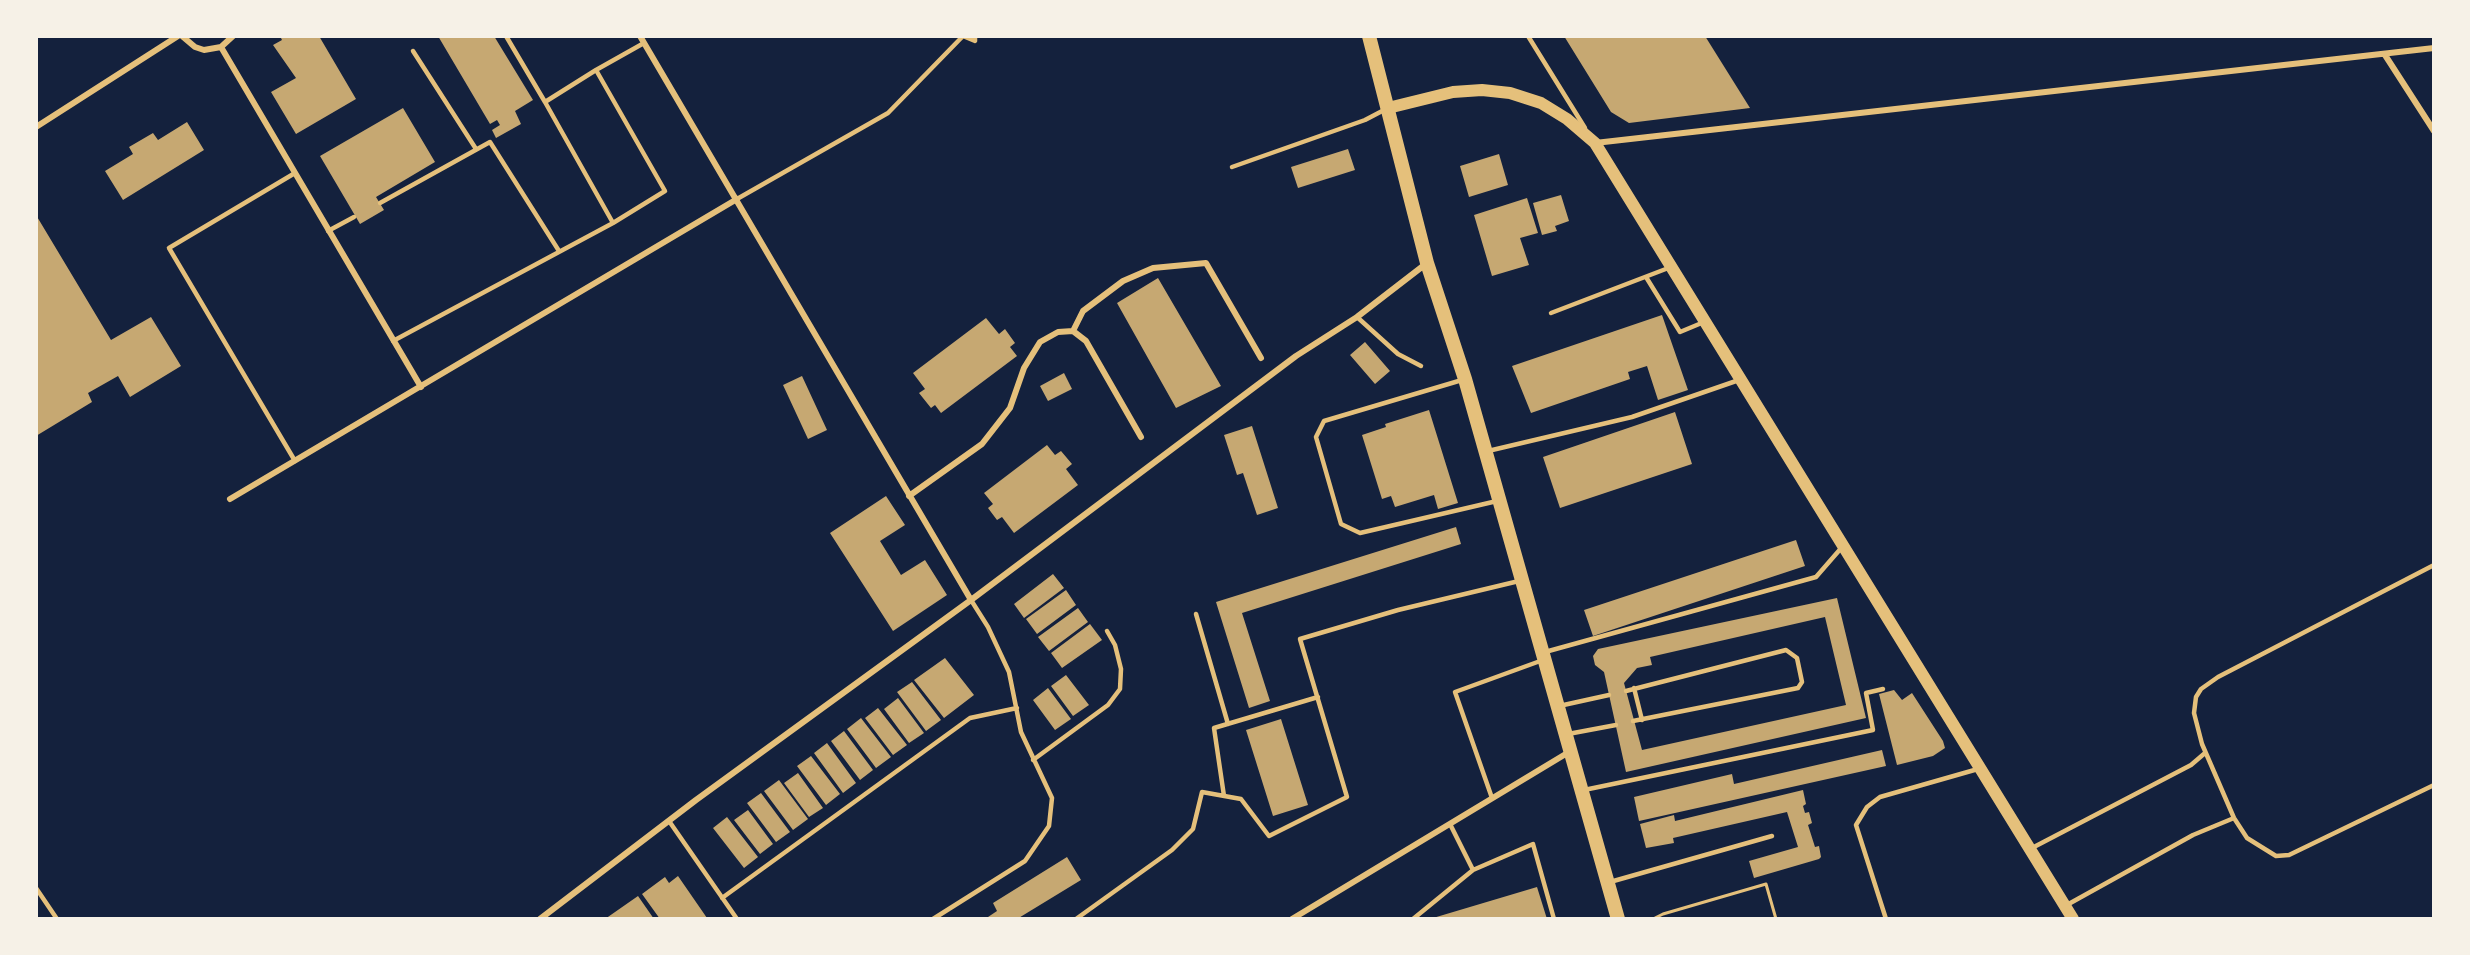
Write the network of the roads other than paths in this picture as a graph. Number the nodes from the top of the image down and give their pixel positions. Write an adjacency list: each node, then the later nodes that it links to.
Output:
1 (180, 36): 10 (street); 17 (street)
2 (233, 36): 10 (street)
3 (506, 36): 15 (lane)
4 (640, 36): 9 (street)
5 (963, 36): 6 (lane); 23 (lane)
6 (975, 36)
7 (1369, 36): 16 (main road)
8 (1528, 36): 19 (lane)
9 (644, 43): 14 (lane); 23 (street)
10 (221, 47): 22 (street)
11 (2434, 48): 13 (street)
12 (413, 51): 20 (lane)
13 (2385, 55): 18 (street); 19 (street)
14 (596, 70): 15 (lane); 26 (lane)
15 (545, 102): 26 (lane)
16 (1388, 108): 19 (main road); 21 (lane); 29 (main road)
17 (36, 127)
18 (2434, 131)
19 (1595, 143): 30 (main road)
20 (476, 149): 24 (lane); 28 (lane)
21 (1232, 167)
22 (295, 173): 27 (street); 44 (lane)
23 (737, 199): 41 (street); 45 (street)
24 (380, 203)
25 (354, 217): 27 (lane)
26 (613, 223): 28 (lane)
27 (328, 231): 36 (street)
28 (559, 251): 36 (lane)
29 (1427, 263): 33 (street); 39 (main road)
30 (1671, 267): 31 (lane); 34 (main road)
31 (1646, 277): 32 (lane); 34 (lane)
32 (1551, 313)
33 (1357, 317): 38 (lane); 51 (street)
34 (1705, 322): 40 (main road)
35 (1073, 331): 37 (street); 42 (street); 45 (street)
36 (393, 341): 41 (street)
37 (1261, 358)
38 (1421, 366)
39 (1465, 379): 43 (main road); 47 (lane)
40 (1740, 379): 43 (lane); 48 (main road)
41 (421, 387): 44 (street)
42 (1141, 437)
43 (1485, 451): 47 (main road)
44 (295, 461): 46 (street)
45 (909, 496): 51 (street)
46 (230, 499)
47 (1499, 500): 50 (main road)
48 (1843, 546): 54 (lane); 70 (main road)
49 (2434, 565): 68 (lane)
50 (1522, 580): 54 (main road); 59 (lane)
51 (971, 600): 61 (lane); 76 (street)
52 (1196, 614): 64 (lane)
53 (1107, 631): 69 (lane)
54 (1544, 656): 60 (main road); 74 (lane)
55 (1634, 688): 57 (lane); 62 (lane); 62 (lane)
56 (1883, 689): 72 (lane)
57 (1626, 691)
58 (1609, 695): 60 (lane)
59 (1318, 697): 64 (lane); 73 (lane)
60 (1558, 706): 66 (main road)
61 (1017, 708): 69 (lane); 83 (lane)
62 (1642, 720): 63 (lane)
63 (1633, 722)
64 (1228, 724): 73 (lane)
65 (1616, 725): 66 (lane)
66 (1566, 734): 67 (main road)
67 (1571, 752): 72 (main road); 74 (street)
68 (2205, 753): 75 (lane); 79 (lane)
69 (1033, 760): 88 (lane)
70 (1980, 768): 79 (main road); 94 (lane)
71 (2434, 785): 75 (lane)
72 (1582, 790): 81 (main road)
73 (1224, 796): 89 (lane)
74 (1492, 798): 77 (street)
75 (2234, 818): 84 (lane)
76 (669, 821): 83 (lane); 86 (street)
77 (1450, 824): 80 (lane); 90 (street)
78 (1772, 836): 81 (lane)
79 (2030, 849): 84 (main road)
80 (1473, 870): 91 (lane); 92 (lane)
81 (1608, 882): 93 (main road)
82 (36, 888): 85 (lane)
83 (722, 898): 87 (lane)
84 (2066, 906): 95 (main road)
85 (57, 919)
86 (540, 919)
87 (737, 919)
88 (933, 919)
89 (1076, 919)
90 (1292, 919)
91 (1413, 919)
92 (1554, 919)
93 (1618, 919)
94 (1886, 919)
95 (2073, 919)

